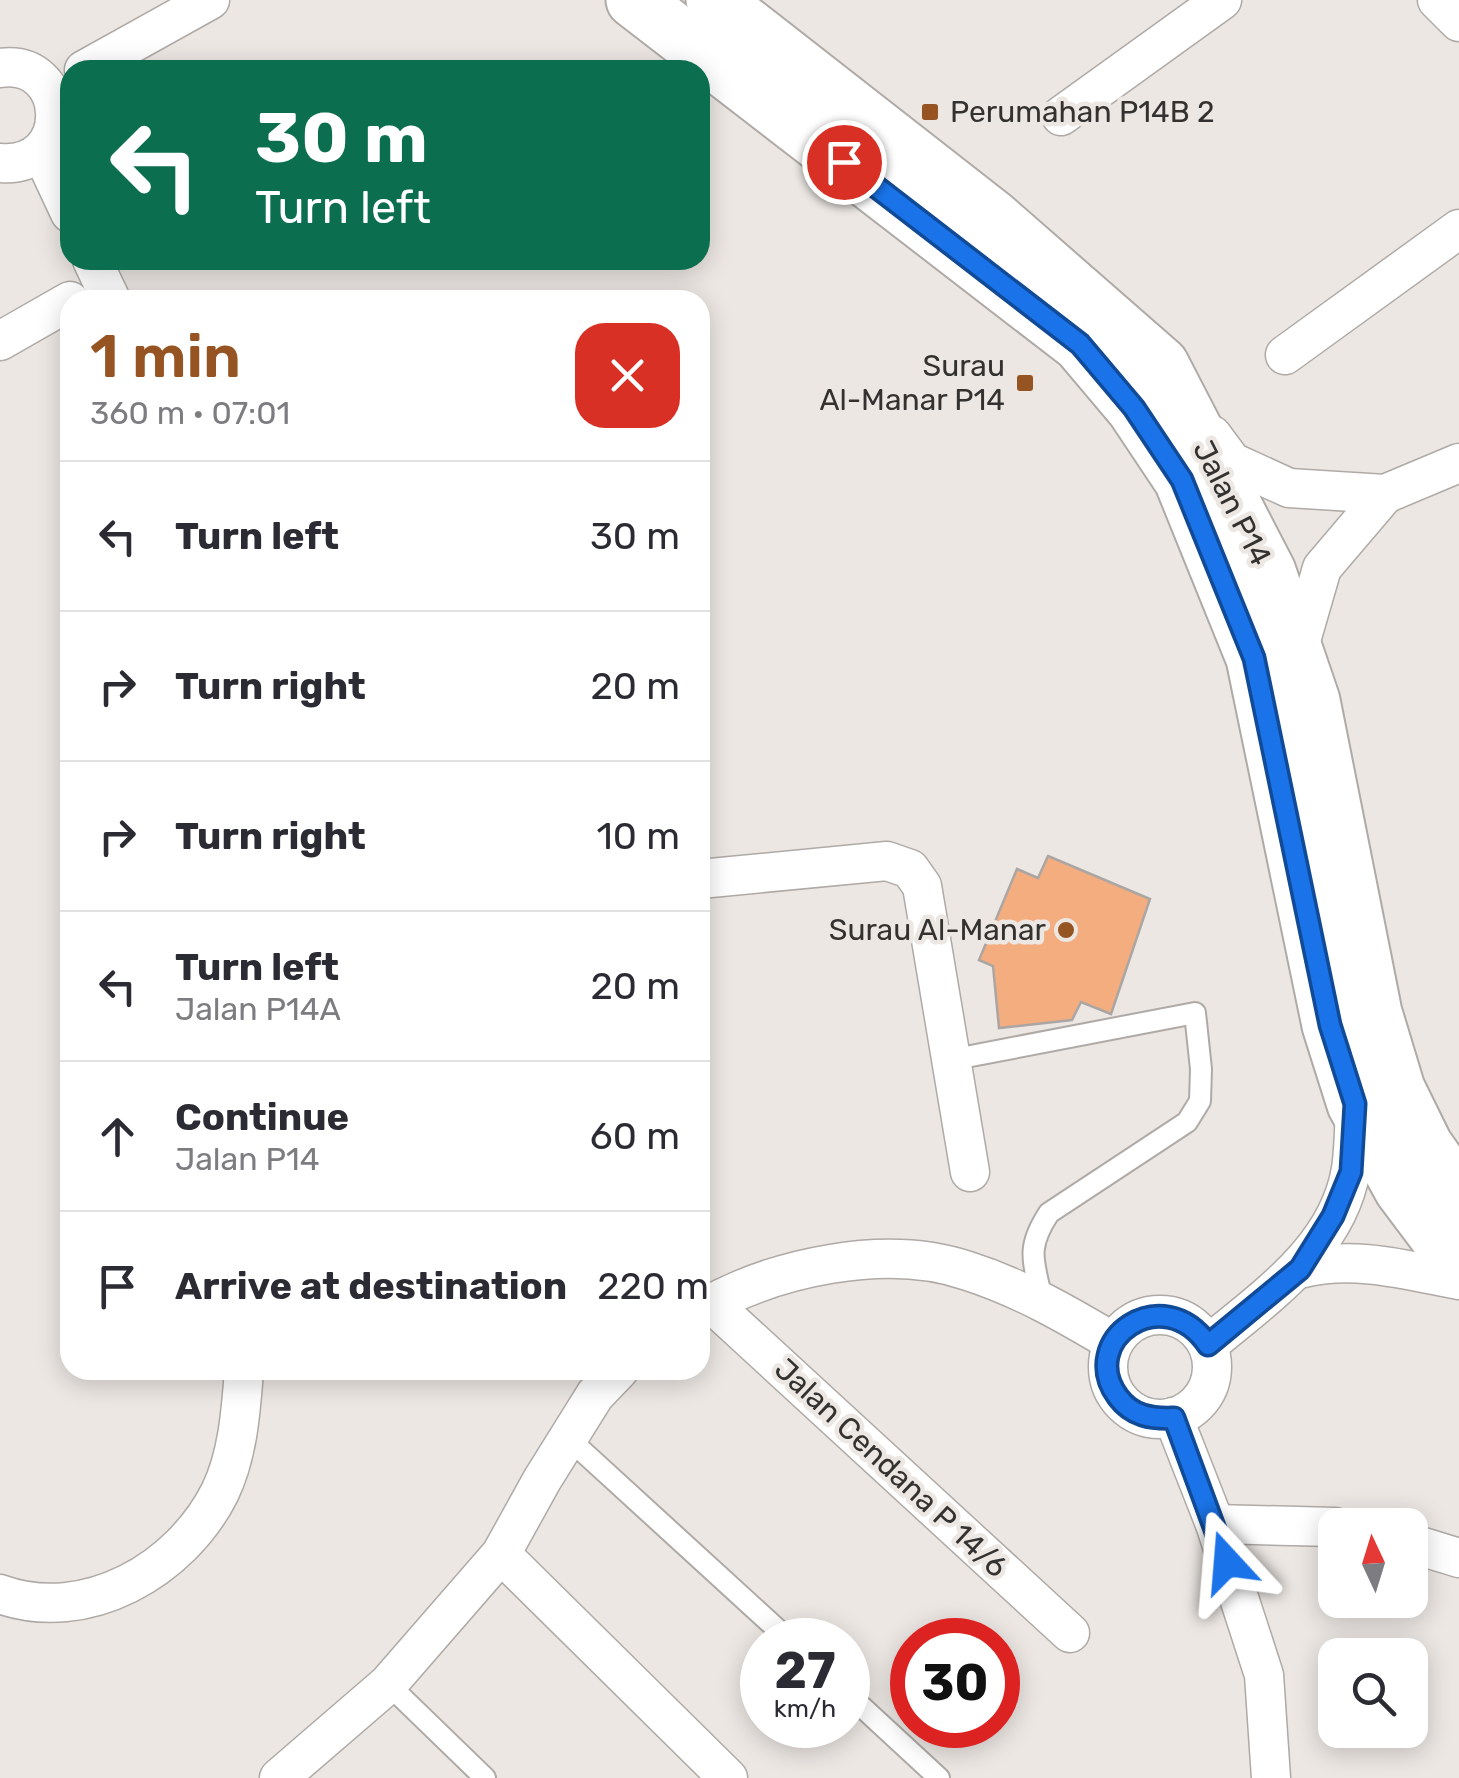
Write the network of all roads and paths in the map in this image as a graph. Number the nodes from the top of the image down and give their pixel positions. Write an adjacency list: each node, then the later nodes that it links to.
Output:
1 (210, 0): 7 (street)
2 (634, 0): 24 (main road, Jalan P14)
3 (714, 0): 18 (main road, Jalan P14)
4 (1222, 0): 10 (street)
5 (1436, 0): 6 (street)
6 (1459, 22)
7 (102, 60)
8 (0, 68): 9 (street)
9 (60, 84): 11 (street)
10 (1062, 116)
11 (41, 151): 12 (street); 13 (street)
12 (0, 163)
13 (60, 192)
14 (1459, 229): 17 (street)
15 (60, 306): 16 (street)
16 (0, 342)
17 (1285, 355)
18 (1161, 365): 20 (street); 21 (main road, Jalan P14)
19 (1459, 463): 20 (street)
20 (1385, 494): 21 (street)
21 (1312, 701): 26 (main road, Jalan P14)
22 (710, 878): 23 (street)
23 (950, 1060): 25 (street); 30 (lane)
24 (1355, 1104): 27 (main road, Jalan P14); 28 (street)
25 (970, 1172)
26 (1459, 1194)
27 (1459, 1265)
28 (1300, 1269): 29 (street); 34 (street)
29 (1459, 1280)
30 (1042, 1300): 31 (street); 33 (street)
31 (710, 1304)
32 (710, 1310): 46 (street, Jalan Cendana P 14/6)
33 (1113, 1342): 34 (street); 37 (street)
34 (1208, 1345): 37 (street)
35 (243, 1380): 44 (street)
36 (609, 1380): 38 (street)
37 (1174, 1418): 39 (street)
38 (568, 1438): 42 (street); 45 (lane)
39 (1215, 1524): 40 (street); 53 (street)
40 (1318, 1527)
41 (1428, 1549): 43 (street)
42 (501, 1554): 47 (street); 51 (street)
43 (1459, 1558)
44 (0, 1594)
45 (764, 1618)
46 (1070, 1633)
47 (388, 1684): 49 (street); 50 (lane)
48 (870, 1714): 52 (lane)
49 (279, 1778)
50 (485, 1778)
51 (728, 1778)
52 (939, 1778)
53 (1271, 1778)

